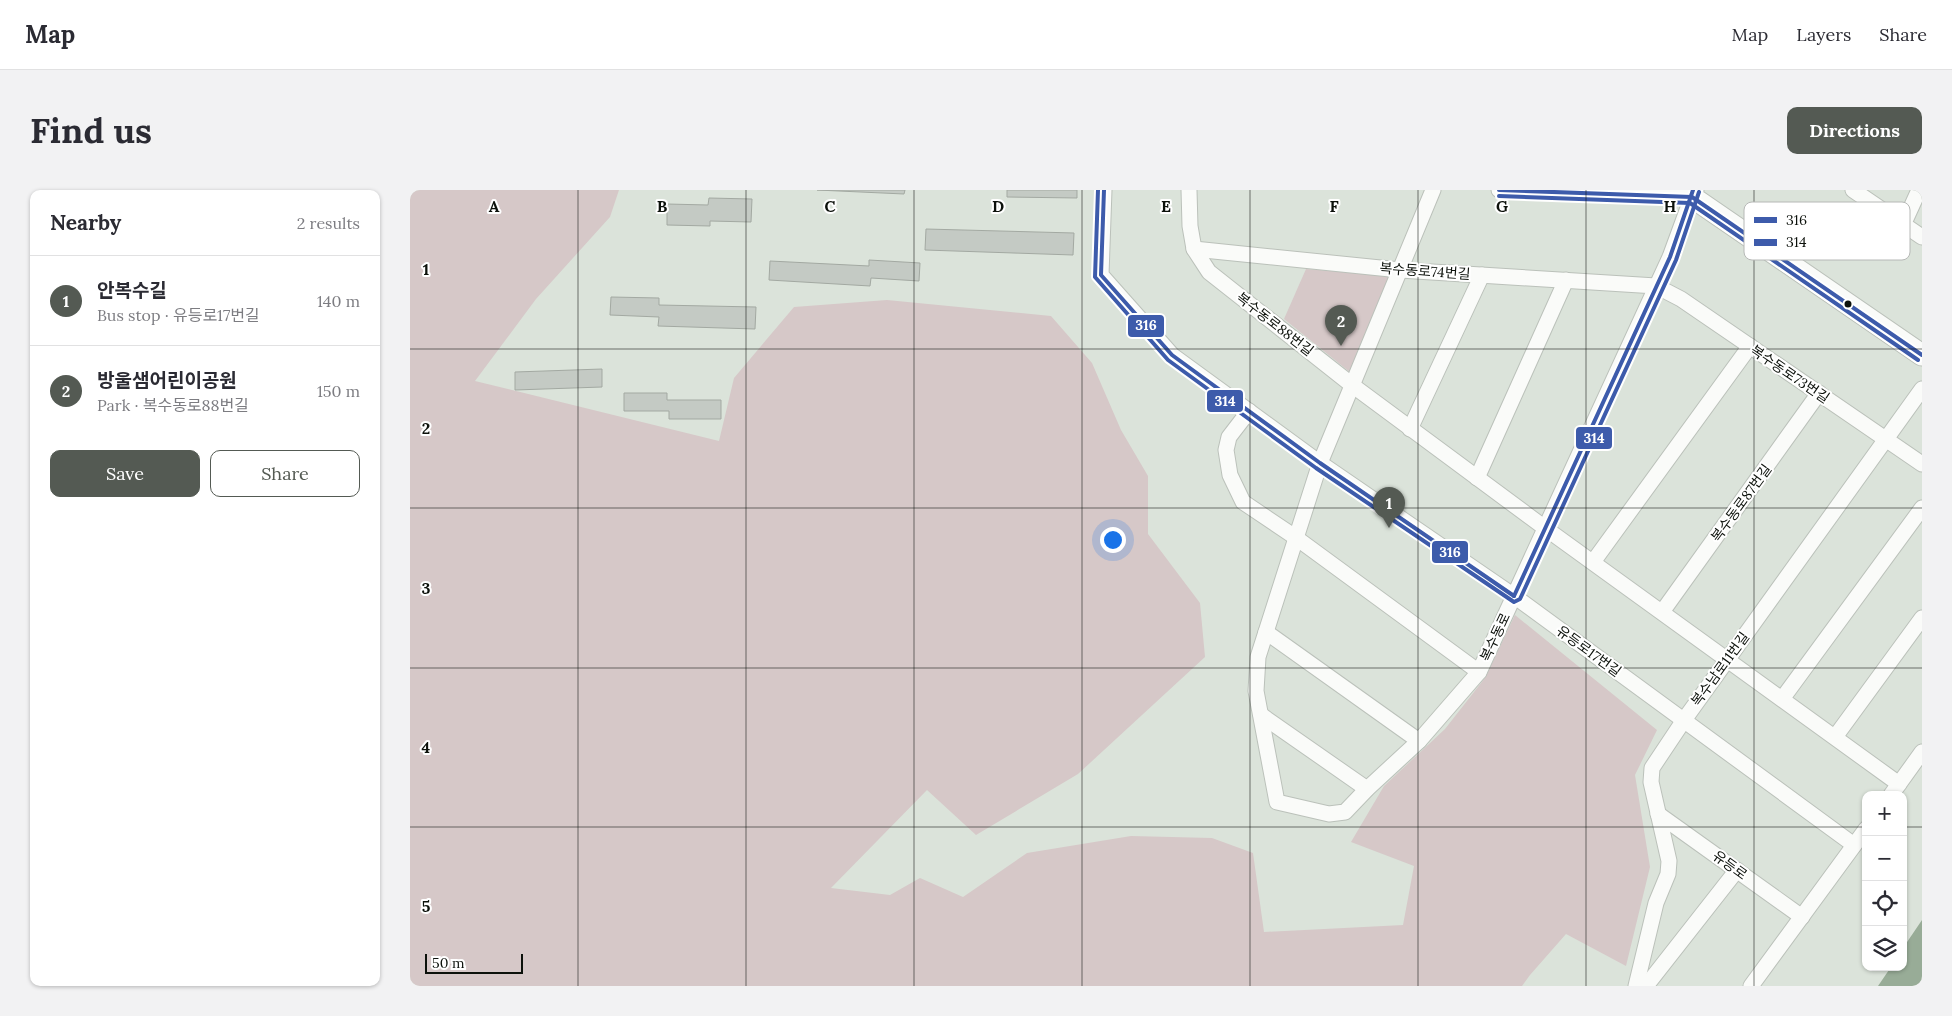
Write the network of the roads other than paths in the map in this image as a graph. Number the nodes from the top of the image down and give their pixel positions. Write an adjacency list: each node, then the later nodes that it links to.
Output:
1 (1104, 190): 24 (street, 유등로17번길)
2 (1189, 190): 13 (street, 복수동로88번길)
3 (1434, 190): 15 (street)
4 (1498, 190): 7 (street)
5 (1853, 190): 8 (street)
6 (1919, 190): 9 (street)
7 (1693, 193): 11 (main road); 18 (street, 복수동로)
8 (1871, 202)
9 (1910, 210)
10 (1910, 228): 12 (street)
11 (1744, 229)
12 (1922, 237)
13 (1194, 249): 15 (street, 복수동로74번길); 21 (street, 복수동로88번길)
14 (1788, 260): 20 (main road)
15 (1400, 270): 16 (street, 복수동로74번길); 21 (street)
16 (1482, 275): 17 (street, 복수동로74번길); 25 (street)
17 (1566, 280): 18 (street, 복수동로74번길); 29 (street)
18 (1656, 286): 19 (street, 복수동로73번길); 31 (street, 복수동로)
19 (1750, 346): 23 (street, 복수동로73번길); 33 (street)
20 (1922, 355)
21 (1352, 386): 25 (street, 복수동로88번길); 27 (street)
22 (1922, 389): 26 (street, 복수남로11번길)
23 (1819, 393): 26 (street, 복수동로73번길); 35 (street, 복수동로87번길)
24 (1248, 411): 27 (street, 유등로17번길); 32 (street, 복수동로)
25 (1410, 428): 29 (street, 복수동로88번길)
26 (1886, 439): 28 (street, 복수동로73번길); 38 (street, 복수남로11번길)
27 (1320, 463): 32 (street, 복수동로); 34 (street, 유등로17번길)
28 (1922, 464)
29 (1477, 478): 31 (street, 복수동로88번길)
30 (1922, 508): 40 (street)
31 (1545, 528): 33 (street); 34 (street, 복수동로)
32 (1295, 537): 37 (street, 복수동로); 39 (street, 복수동로)
33 (1593, 562): 35 (street)
34 (1514, 596): 39 (street, 복수동로); 42 (street, 유등로17번길)
35 (1662, 612): 38 (street)
36 (1922, 618): 43 (street)
37 (1266, 632): 41 (street, 복수동로); 44 (street)
38 (1728, 659): 40 (street); 42 (street, 복수남로11번길)
39 (1479, 672): 44 (street, 복수동로)
40 (1782, 698): 43 (street)
41 (1261, 715): 46 (street); 46 (street, 복수동로)
42 (1684, 720): 48 (street, 복수남로11번길); 50 (street, 유등로17번길)
43 (1836, 738): 47 (street)
44 (1419, 741): 46 (street, 복수동로)
45 (1922, 752): 47 (street)
46 (1367, 788)
47 (1895, 789)
48 (1658, 814): 51 (street, 유등로); 53 (street, 복수남로11번길)
49 (1862, 834): 50 (street)
50 (1854, 845): 52 (street)
51 (1738, 870): 52 (street, 유등로); 54 (street)
52 (1802, 917): 55 (street)
53 (1636, 986)
54 (1646, 986)
55 (1751, 986)

